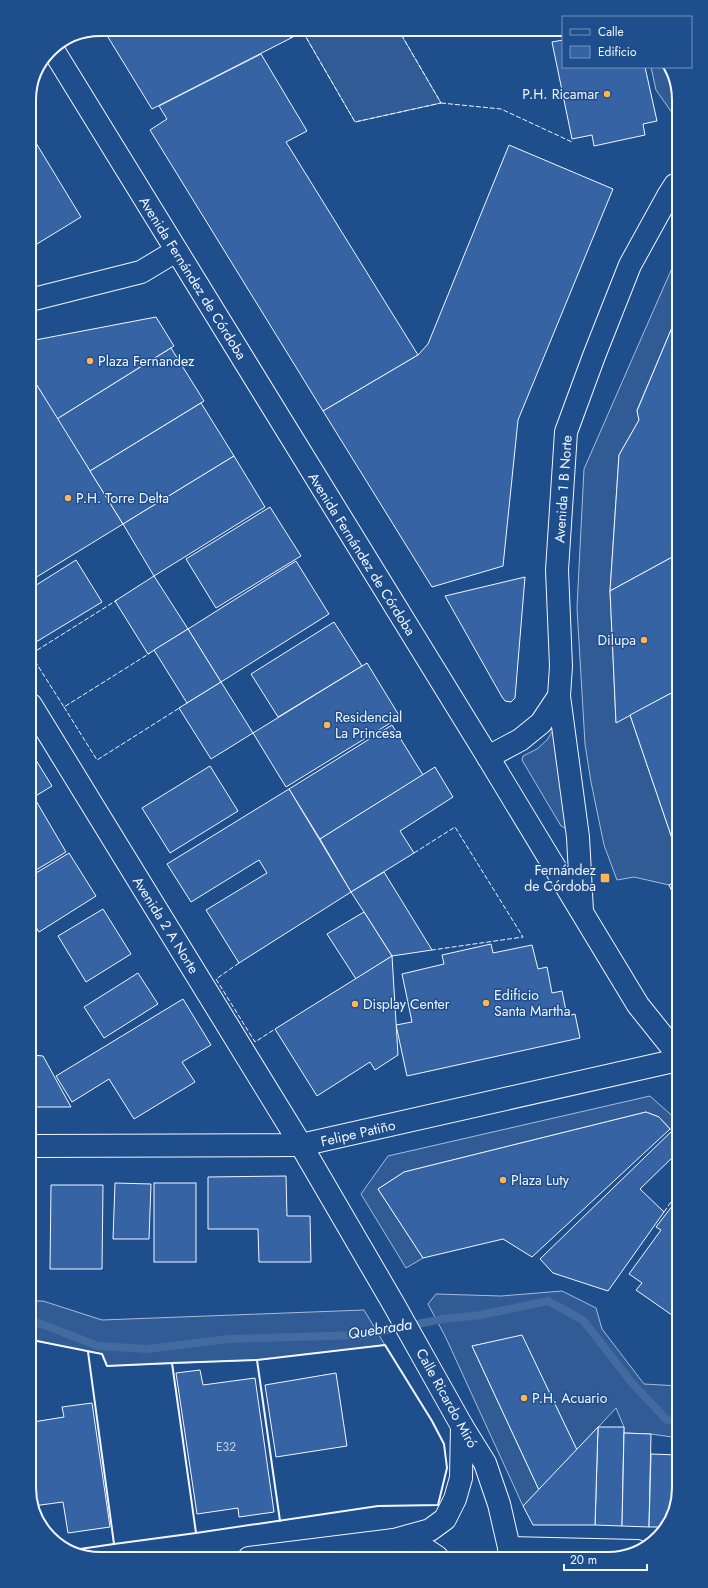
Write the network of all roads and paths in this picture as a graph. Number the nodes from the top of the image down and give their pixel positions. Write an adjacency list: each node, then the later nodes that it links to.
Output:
1 (56, 54): 3 (street, Avenida Fernández de Córdoba)
2 (672, 191): 5 (street, Avenida 1 B Norte)
3 (176, 251): 4 (street); 7 (street, Avenida Fernández de Córdoba)
4 (36, 298)
5 (559, 696): 7 (street, Avenida 1 B Norte); 8 (street)
6 (36, 713): 11 (street, Avenida 2 A Norte)
7 (488, 758): 8 (street, Avenida Fernández de Córdoba)
8 (582, 914): 9 (street, Avenida Fernández de Córdoba)
9 (672, 1048)
10 (672, 1061): 11 (street, Felipe Patiño)
11 (301, 1145): 12 (street, Felipe Patiño); 13 (street, Calle Ricardo Miró)
12 (36, 1146)
13 (462, 1426): 14 (street); 18 (street, Calle Ricardo Miró)
14 (394, 1540): 16 (street); 17 (street)
15 (619, 1551): 18 (street)
16 (297, 1552)
17 (429, 1552)
18 (510, 1552)

